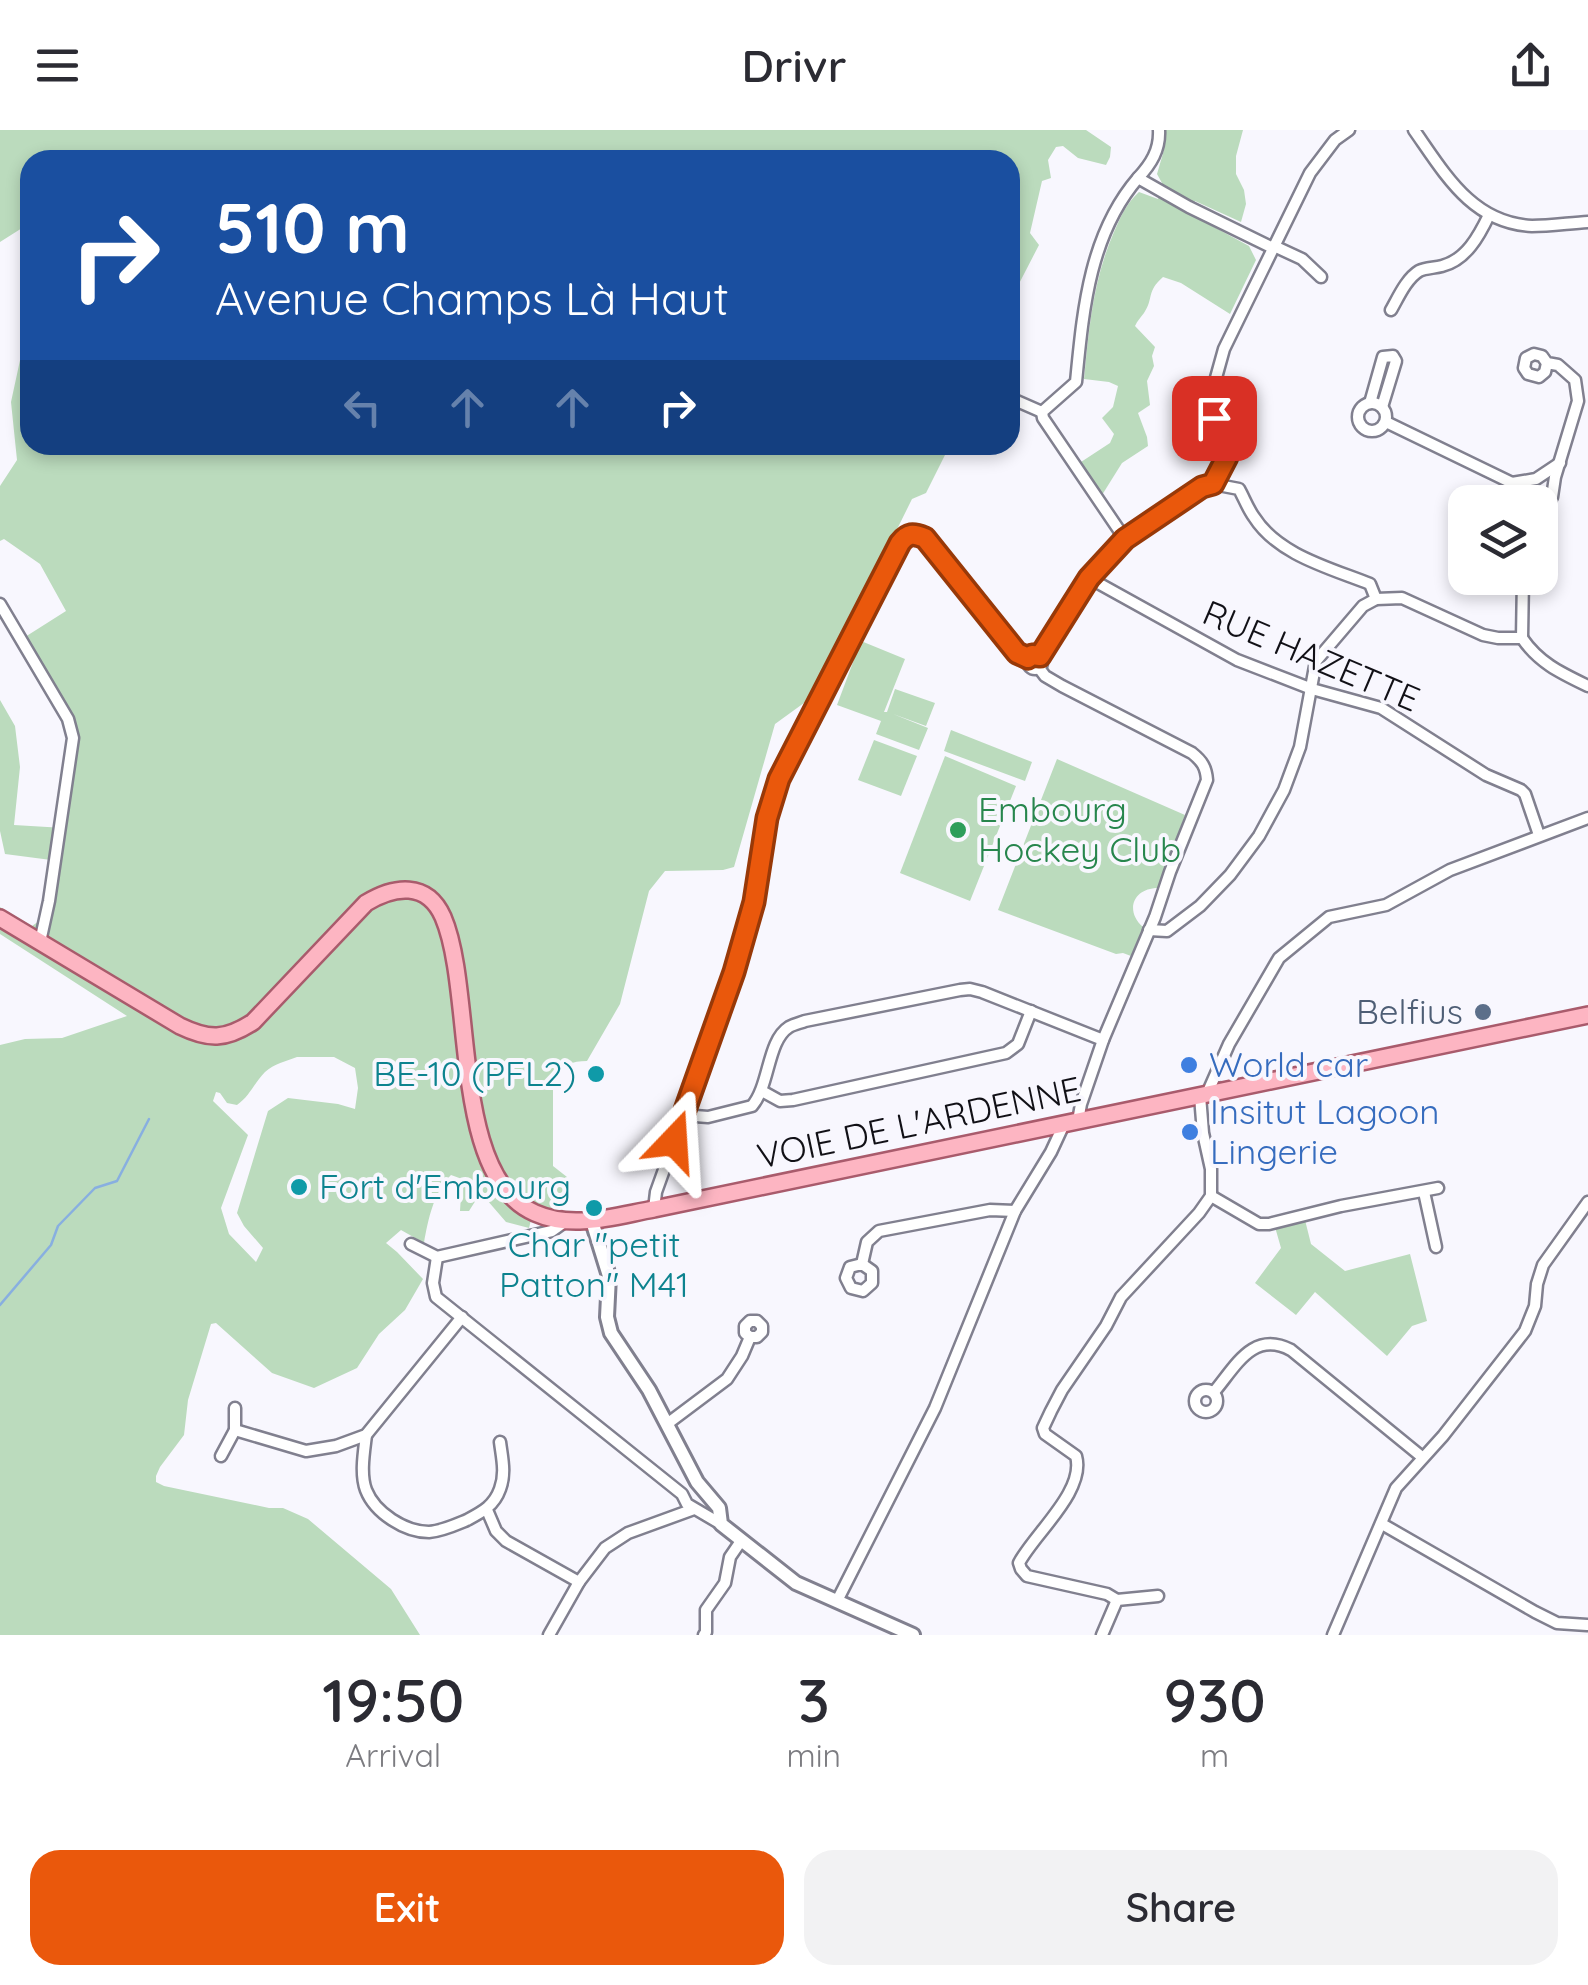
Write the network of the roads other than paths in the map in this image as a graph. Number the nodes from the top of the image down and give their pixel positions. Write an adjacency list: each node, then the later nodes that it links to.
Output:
1 (1159, 130): 4 (street)
2 (1349, 130): 7 (street)
3 (1414, 130): 5 (street)
4 (1138, 178): 7 (street); 14 (street)
5 (1489, 215): 6 (street); 9 (street)
6 (1588, 222)
7 (1273, 247): 8 (street); 18 (street)
8 (1321, 277)
9 (1391, 310)
10 (1547, 363): 16 (street)
11 (1020, 402): 14 (street)
12 (1370, 403): 13 (street); 13 (street); 15 (street)
13 (1382, 407): 15 (street)
14 (1042, 412): 20 (street)
15 (1386, 422): 17 (street)
16 (1561, 462): 17 (street); 19 (street)
17 (1512, 483)
18 (1213, 484): 20 (street); 23 (street)
19 (1554, 485)
20 (1125, 539): 21 (street)
21 (1089, 578): 26 (street); 28 (street, RUE HAZETTE)
22 (1523, 595): 25 (street)
23 (1376, 599): 25 (street); 28 (street)
24 (0, 604): 33 (street)
25 (1522, 638): 27 (street)
26 (1036, 660): 32 (street); 39 (street)
27 (1588, 686)
28 (1312, 690): 30 (street, RUE HAZETTE); 32 (street)
29 (1588, 818): 30 (street)
30 (1539, 835): 38 (street)
31 (0, 918): 33 (main road)
32 (1149, 930): 36 (street)
33 (40, 942): 47 (main road, VOIE DE L'ARDENNE)
34 (1030, 1011): 36 (street); 37 (street); 37 (street)
35 (1588, 1016): 38 (main road, VOIE DE L'ARDENNE)
36 (1103, 1040): 40 (street)
37 (762, 1091): 39 (street)
38 (1204, 1095): 40 (main road, VOIE DE L'ARDENNE); 43 (street)
39 (682, 1115): 45 (street)
40 (1071, 1122): 45 (main road, VOIE DE L'ARDENNE); 46 (street)
41 (1438, 1188): 42 (street)
42 (1424, 1192): 43 (street); 50 (street)
43 (1211, 1196): 70 (street)
44 (1588, 1202): 62 (street)
45 (654, 1208): 48 (main road, VOIE DE L'ARDENNE)
46 (1015, 1211): 52 (street); 71 (street)
47 (566, 1221): 48 (main road, VOIE DE L'ARDENNE); 51 (street)
48 (592, 1221): 57 (street)
49 (411, 1244): 51 (street)
50 (1436, 1247)
51 (437, 1257): 53 (street)
52 (862, 1264)
53 (462, 1317): 59 (street); 63 (street)
54 (750, 1338): 57 (street)
55 (1214, 1392): 62 (street)
56 (235, 1408): 58 (street)
57 (667, 1424): 65 (street)
58 (235, 1430): 59 (street); 61 (street)
59 (366, 1435): 64 (street)
60 (500, 1442): 64 (street)
61 (221, 1456)
62 (1422, 1458): 66 (street)
63 (694, 1509): 65 (street); 68 (street)
64 (487, 1510): 68 (street)
65 (722, 1524): 67 (street)
66 (1382, 1524): 72 (street); 77 (street)
67 (741, 1541): 71 (street); 74 (street)
68 (579, 1582): 73 (street)
69 (1158, 1596): 70 (street)
70 (1117, 1600): 76 (street)
71 (836, 1601): 75 (street)
72 (1588, 1625): 78 (street)
73 (549, 1635)
74 (704, 1635)
75 (912, 1635)
76 (1102, 1635)
77 (1333, 1635)
78 (1580, 1635)

